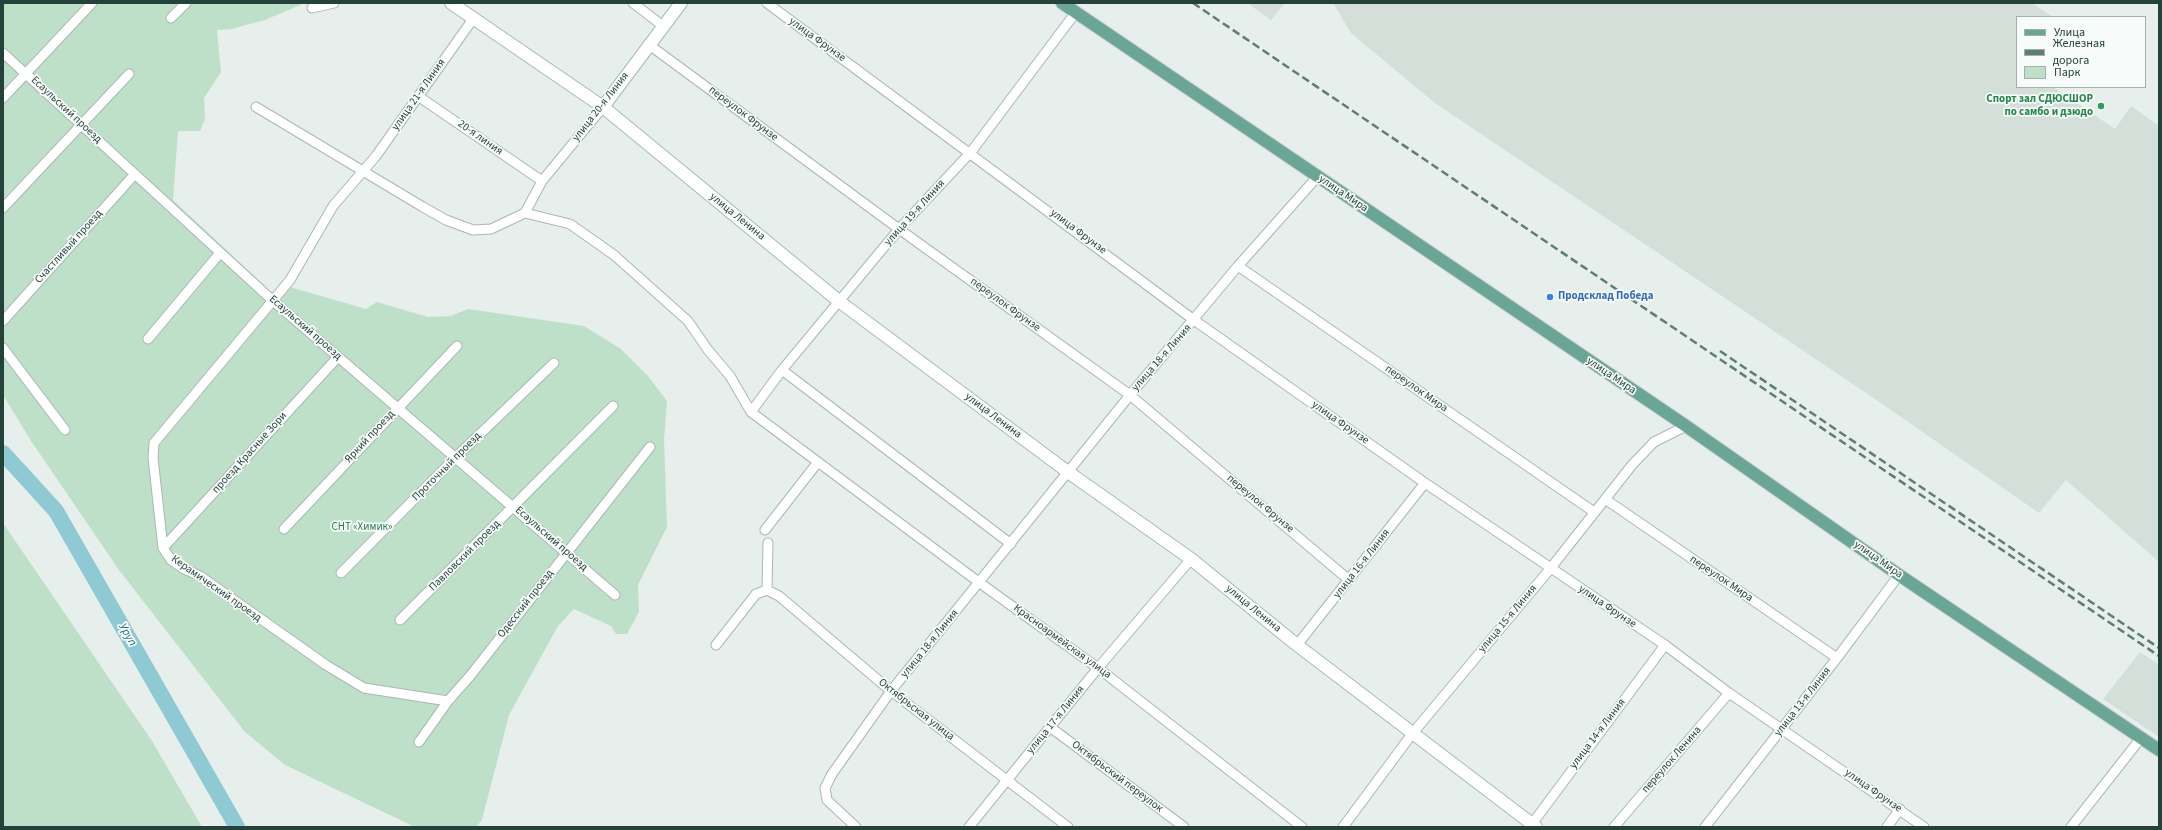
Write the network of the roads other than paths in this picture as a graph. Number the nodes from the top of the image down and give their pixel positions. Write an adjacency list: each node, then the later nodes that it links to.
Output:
1 (92, 3): 16 (street)
2 (186, 3): 11 (street)
3 (334, 3): 9 (street)
4 (451, 3): 12 (main road, улица Ленина)
5 (633, 3): 13 (street)
6 (680, 3): 13 (main road, улица 20-я Линия)
7 (767, 3): 23 (street, улица Фрунзе)
8 (1062, 3): 10 (main road, улица Мира)
9 (312, 8)
10 (1076, 12): 23 (street, улица 19-я Линия); 26 (main road, улица Мира)
11 (171, 18)
12 (473, 18): 18 (street, улица 21-я Линия); 21 (main road, улица Ленина)
13 (663, 26): 14 (main road, улица 20-я Линия)
14 (648, 44): 21 (main road, улица 20-я Линия); 30 (street, переулок Фрунзе)
15 (3, 53): 16 (street, Есаульский проезд)
16 (26, 74): 19 (street); 22 (street, Есаульский проезд)
17 (129, 74): 22 (street)
18 (418, 96): 24 (street, улица 21-я Линия); 27 (street, 20-я линия)
19 (3, 98)
20 (256, 107): 24 (street)
21 (603, 107): 27 (street, улица 20-я Линия); 34 (main road, улица Ленина)
22 (81, 124): 25 (street, Есаульский проезд); 28 (street)
23 (971, 152): 30 (street, улица 19-я Линия); 35 (street, улица Фрунзе)
24 (363, 171): 29 (street); 33 (street)
25 (135, 174): 31 (street, Есаульский проезд); 36 (street, Счастливый проезд)
26 (1318, 176): 32 (street, улица 18-я Линия); 47 (main road, улица Мира)
27 (542, 181): 29 (street, улица 20-я Линия)
28 (3, 208)
29 (525, 213): 46 (street, Красноармейская улица)
30 (899, 229): 34 (street, улица 19-я Линия); 43 (street, переулок Фрунзе)
31 (220, 253): 33 (street, Есаульский проезд); 37 (street)
32 (1238, 266): 35 (street, улица 18-я Линия); 56 (street, переулок Мира)
33 (272, 300): 40 (street, Есаульский проезд); 61 (street, Керамический проезд)
34 (840, 302): 42 (street, улица 19-я Линия); 52 (main road, улица Ленина)
35 (1194, 320): 43 (street, улица 18-я Линия); 53 (street, улица Фрунзе)
36 (3, 321)
37 (148, 339)
38 (457, 346): 45 (street, Яркий проезд)
39 (3, 348): 48 (street)
40 (338, 357): 45 (street, Есаульский проезд); 61 (street, проезд Красные Зори)
41 (554, 362): 50 (street, Проточный проезд)
42 (782, 370): 46 (street, улица 19-я Линия); 60 (street)
43 (1130, 395): 52 (street, улица 18-я Линия); 67 (street, переулок Фрунзе)
44 (613, 406): 55 (street, Павловский проезд)
45 (397, 408): 50 (street, Есаульский проезд); 57 (street, Яркий проезд)
46 (751, 412): 51 (street, Красноармейская улица)
47 (1686, 426): 54 (street, улица 15-я Линия); 66 (main road, улица Мира)
48 (65, 430)
49 (650, 447): 62 (street, Одесский проезд)
50 (455, 458): 55 (street, Есаульский проезд); 65 (street, Проточный проезд)
51 (818, 462): 58 (street); 68 (street, Красноармейская улица)
52 (1068, 472): 60 (street, улица 18-я Линия); 63 (main road, улица Ленина)
53 (1425, 483): 64 (street, улица Фрунзе); 67 (street, улица 16-я Линия)
54 (1605, 500): 56 (street, улица 15-я Линия); 75 (street, переулок Мира)
55 (514, 507): 62 (street, Есаульский проезд); 71 (street, Павловский проезд)
56 (1594, 512): 64 (street, улица 15-я Линия)
57 (284, 529)
58 (765, 530)
59 (768, 543): 69 (street)
60 (1011, 544): 68 (street, улица 18-я Линия)
61 (163, 548): 79 (street, Керамический проезд)
62 (566, 553): 70 (street, Есаульский проезд); 79 (street, Одесский проезд)
63 (1191, 559): 73 (main road, улица Ленина); 76 (street, улица 17-я Линия)
64 (1550, 569): 74 (street, улица Фрунзе); 82 (street, улица 15-я Линия)
65 (341, 573)
66 (1899, 575): 75 (street, улица 13-я Линия); 83 (main road, улица Мира)
67 (1349, 580): 73 (street, улица 16-я Линия)
68 (980, 583): 76 (street, Красноармейская улица); 77 (street, улица 18-я Линия)
69 (767, 590): 72 (street); 77 (street, Октябрьская улица)
70 (615, 595)
71 (400, 620)
72 (716, 645)
73 (1297, 645): 82 (main road, улица Ленина)
74 (1665, 645): 78 (street, улица Фрунзе); 88 (street, улица 14-я Линия)
75 (1837, 658): 81 (street, улица 13-я Линия)
76 (1098, 668): 80 (street, улица 17-я Линия); 93 (street, Красноармейская улица)
77 (891, 692): 86 (street, Октябрьская улица); 89 (street, улица 18-я Линия)
78 (1729, 693): 81 (street, улица Фрунзе); 95 (street, переулок Ленина)
79 (448, 701): 84 (street, Одесский проезд)
80 (1050, 727): 86 (street, улица 17-я Линия); 92 (street, Октябрьский переулок)
81 (1782, 728): 87 (street, улица Фрунзе); 96 (street, улица 13-я Линия)
82 (1412, 734): 88 (main road, улица Ленина); 94 (street, улица 15-я Линия)
83 (2141, 738): 85 (main road, улица Мира); 99 (street)
84 (419, 742)
85 (2159, 750)
86 (1007, 781): 90 (street, улица 17-я Линия); 91 (street, Октябрьская улица)
87 (1900, 809): 97 (street); 98 (street, улица Фрунзе)
88 (1534, 825)
89 (856, 827)
90 (968, 827)
91 (1068, 827)
92 (1184, 827)
93 (1302, 827)
94 (1343, 827)
95 (1614, 827)
96 (1705, 827)
97 (1887, 827)
98 (1924, 827)
99 (2070, 827)

